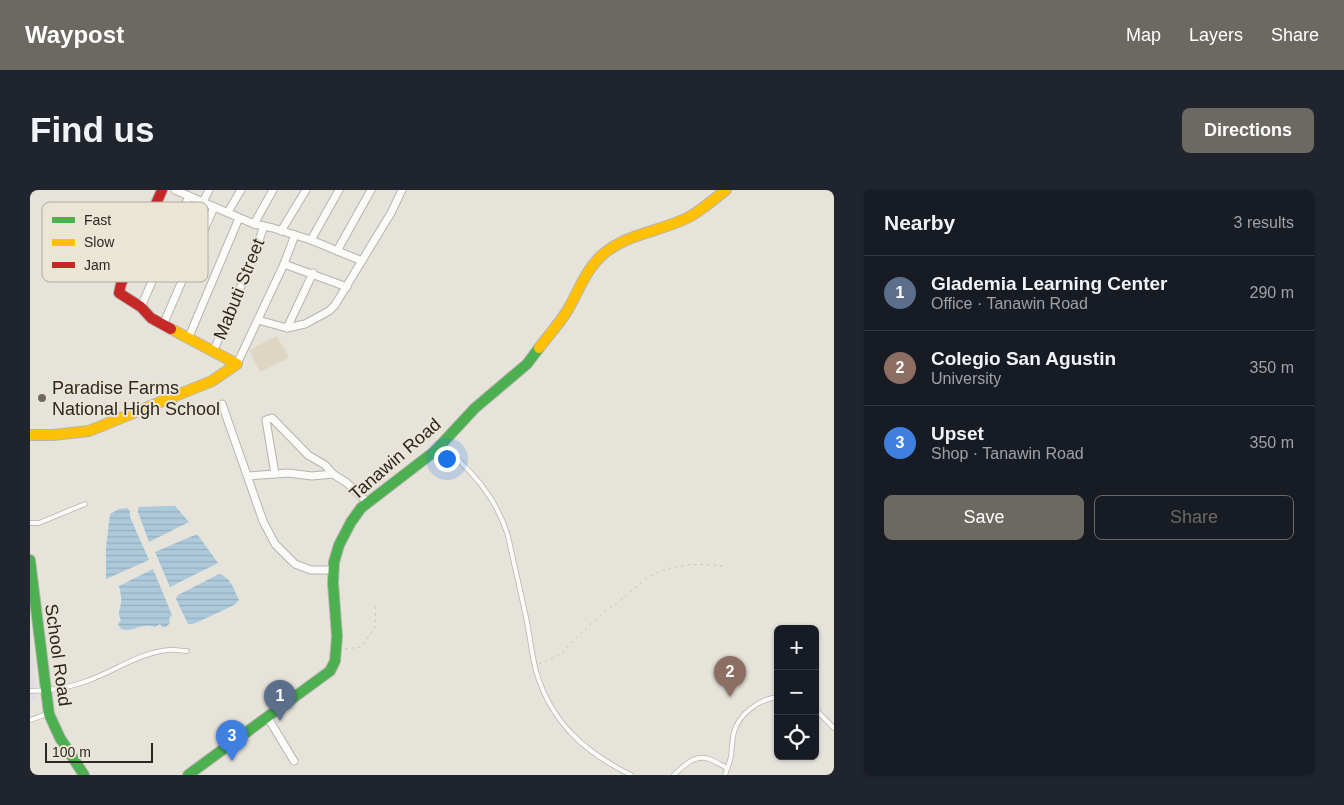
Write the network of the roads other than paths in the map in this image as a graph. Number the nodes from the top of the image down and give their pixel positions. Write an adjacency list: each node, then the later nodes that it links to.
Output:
1 (162, 190): 12 (street)
2 (175, 190): 11 (street)
3 (209, 190): 14 (street)
4 (241, 190): 17 (street)
5 (273, 190): 20 (street)
6 (306, 190): 22 (street)
7 (339, 190): 24 (street)
8 (371, 190): 25 (street)
9 (402, 190): 26 (street)
10 (726, 190): 42 (street, Tanawin Road)
11 (189, 196): 13 (street); 14 (street)
12 (157, 202)
13 (186, 202)
14 (202, 202)
15 (208, 204): 16 (street)
16 (214, 207): 17 (street); 19 (street)
17 (228, 212): 18 (street)
18 (239, 218): 20 (street); 37 (street)
19 (208, 221)
20 (254, 224): 21 (street)
21 (264, 226): 22 (street); 38 (street, Mabuti Street)
22 (281, 231): 23 (street)
23 (295, 235): 24 (street); 27 (street)
24 (310, 240): 25 (street)
25 (337, 250): 26 (street)
26 (362, 261): 32 (street)
27 (284, 264): 28 (street); 34 (street)
28 (313, 273): 32 (street); 36 (street)
29 (121, 282): 33 (street)
30 (152, 282): 33 (street)
31 (181, 282): 35 (street)
32 (347, 287): 36 (street)
33 (141, 307): 35 (street)
34 (258, 320): 36 (street); 39 (street)
35 (162, 325): 37 (street)
36 (287, 328)
37 (188, 338): 38 (street)
38 (213, 352): 39 (street)
39 (237, 364): 41 (street)
40 (222, 404): 45 (street)
41 (30, 435)
42 (442, 444): 46 (street, Tanawin Road); 64 (lane)
43 (275, 474): 44 (street); 44 (street); 45 (street)
44 (333, 474): 46 (street)
45 (248, 476): 50 (street)
46 (367, 502): 50 (street, Tanawin Road)
47 (85, 504): 48 (lane)
48 (30, 522)
49 (30, 560): 52 (street, School Road)
50 (333, 570): 57 (street, Tanawin Road)
51 (187, 651): 52 (lane)
52 (45, 690): 53 (lane); 56 (street, School Road)
53 (30, 691)
54 (774, 698): 61 (lane)
55 (819, 713): 59 (lane)
56 (49, 714): 58 (lane); 62 (street, School Road)
57 (268, 718): 60 (street); 63 (street, Tanawin Road)
58 (30, 720)
59 (834, 728)
60 (294, 761)
61 (727, 768): 65 (lane); 66 (lane)
62 (84, 775)
63 (188, 775)
64 (631, 775)
65 (674, 775)
66 (725, 775)

